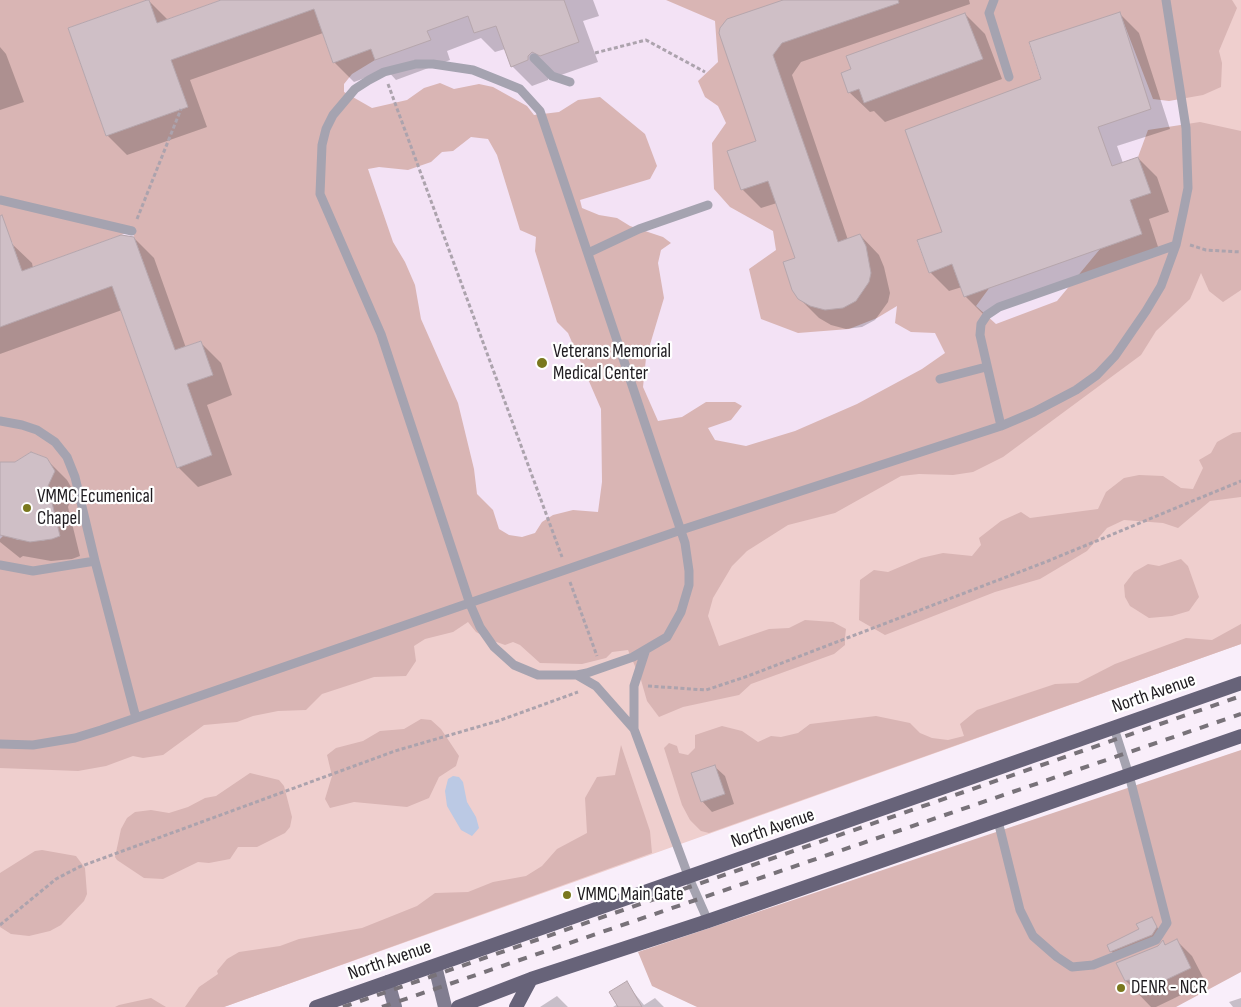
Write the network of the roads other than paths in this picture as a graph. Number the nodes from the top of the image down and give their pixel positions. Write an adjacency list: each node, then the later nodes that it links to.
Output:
1 (994, 0): 4 (lane)
2 (1166, 0): 9 (lane)
3 (534, 58): 5 (lane)
4 (1009, 77)
5 (570, 82)
6 (0, 200): 8 (lane)
7 (708, 205): 10 (lane)
8 (132, 231)
9 (1176, 245): 11 (lane); 14 (lane)
10 (588, 254): 15 (lane); 18 (lane)
11 (986, 367): 12 (lane); 14 (lane)
12 (940, 379)
13 (0, 421): 16 (lane)
14 (1001, 426): 15 (lane)
15 (681, 530): 18 (lane); 19 (lane)
16 (95, 562): 17 (lane); 22 (lane)
17 (0, 565)
18 (470, 604): 20 (lane); 22 (lane)
19 (645, 652): 20 (lane); 24 (lane)
20 (578, 675): 24 (lane)
21 (1241, 683): 23 (main road, North Avenue)
22 (136, 718): 26 (lane)
23 (1114, 728): 27 (lane); 29 (main road, North Avenue)
24 (634, 729): 29 (lane)
25 (1241, 736): 27 (main road)
26 (0, 744)
27 (1129, 775): 28 (main road); 28 (lane)
28 (998, 821): 30 (main road)
29 (689, 878): 30 (lane); 31 (main road, North Avenue)
30 (708, 921): 32 (main road)
31 (435, 966): 33 (main road, North Avenue); 36 (main road)
32 (531, 979): 37 (main road); 38 (main road)
33 (388, 982): 34 (main road, North Avenue); 35 (main road)
34 (316, 1007)
35 (395, 1007)
36 (445, 1007)
37 (458, 1007)
38 (516, 1007)

